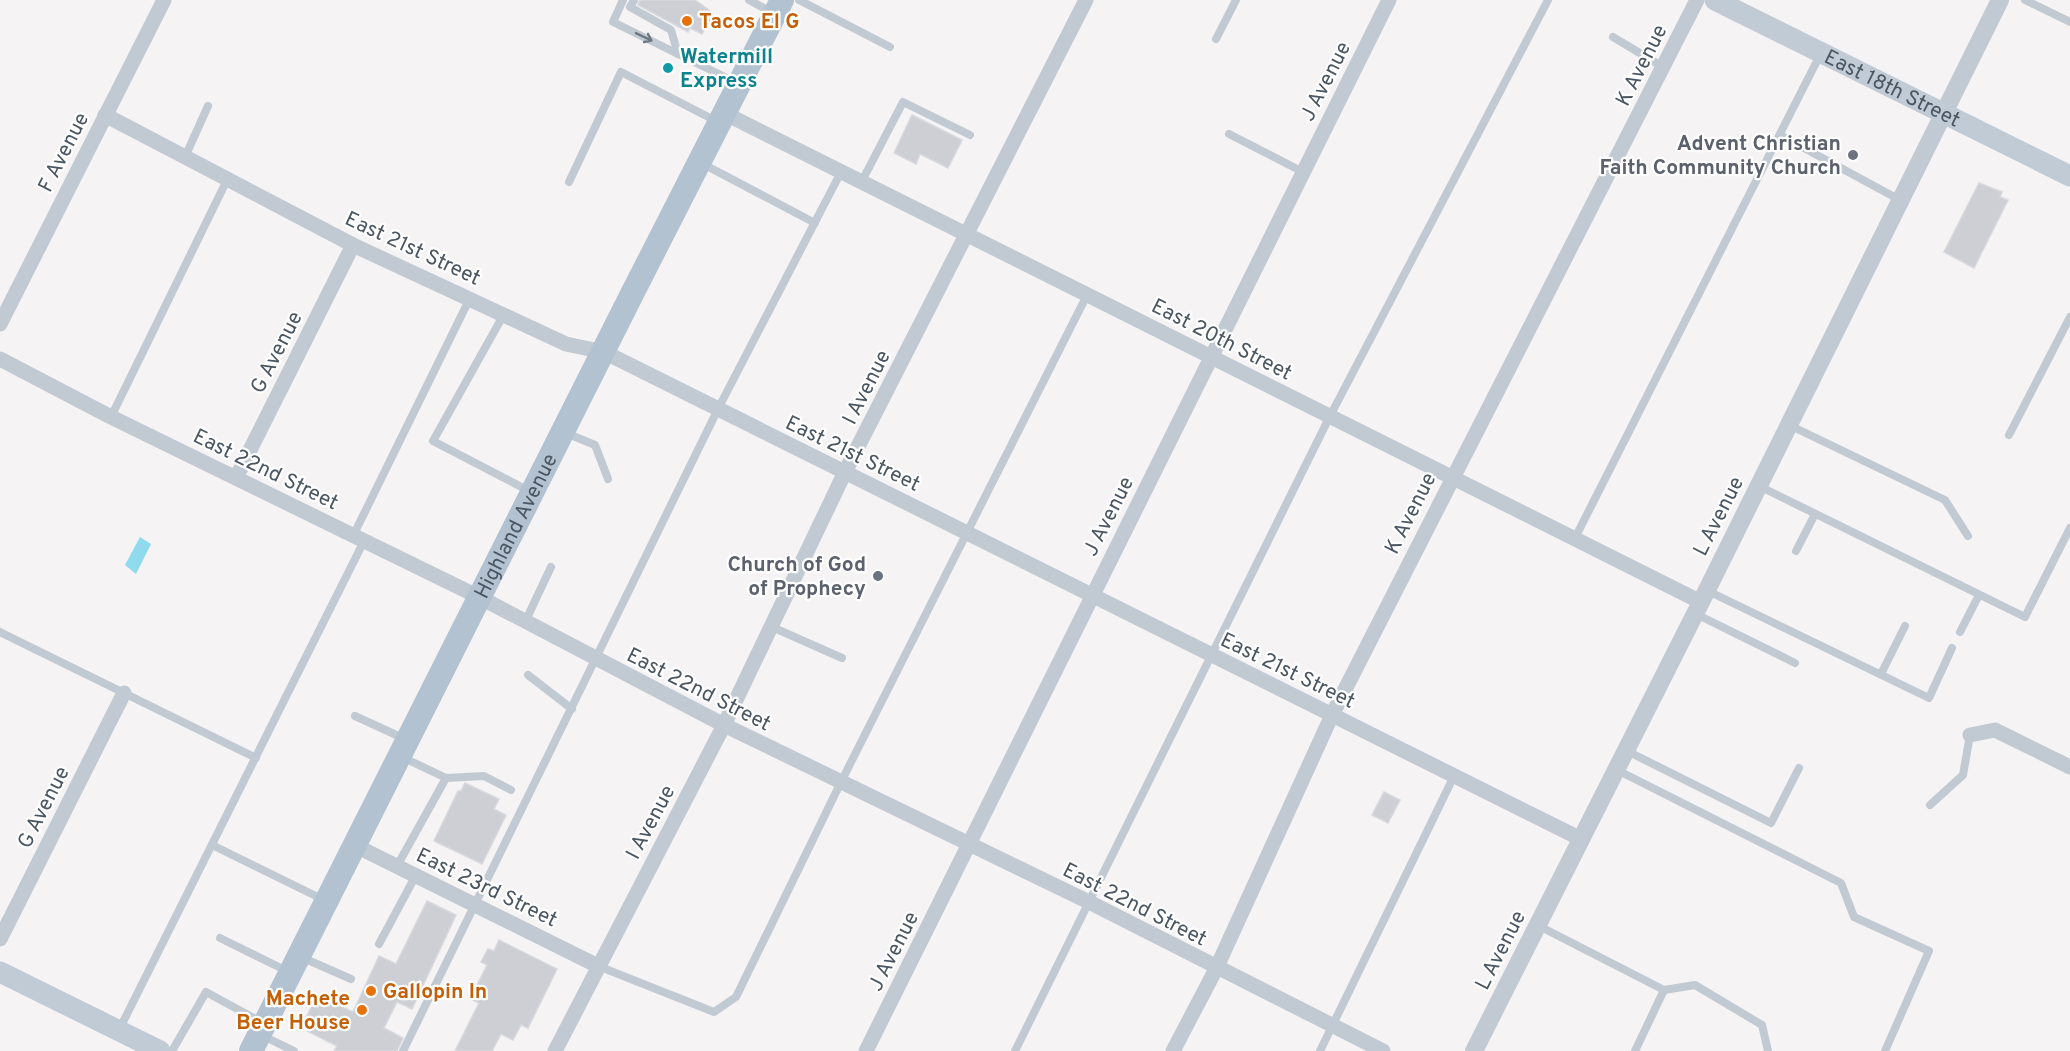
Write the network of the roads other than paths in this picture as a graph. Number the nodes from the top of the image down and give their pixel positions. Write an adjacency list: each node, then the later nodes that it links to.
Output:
1 (164, 0): 25 (street, F Avenue)
2 (623, 0): 20 (lane, one-way to 20)
3 (634, 0): 20 (lane)
4 (749, 0): 14 (lane)
5 (799, 0): 18 (lane)
6 (1086, 0): 40 (street, I Avenue)
7 (1236, 0): 17 (lane)
8 (1389, 0): 33 (street, J Avenue)
9 (1548, 0): 52 (lane)
10 (1697, 0): 21 (street, K Avenue)
11 (1715, 0): 19 (main road, East 18th Street)
12 (2000, 0): 24 (street, L Avenue)
13 (2025, 0): 15 (lane)
14 (778, 7): 22 (main road, Highland Avenue)
15 (2070, 22)
16 (1613, 37): 21 (lane)
17 (1216, 39)
18 (890, 47)
19 (1822, 52): 24 (main road, East 18th Street); 29 (lane)
20 (678, 54): 22 (lane)
21 (1663, 67): 58 (street, K Avenue)
22 (739, 84): 26 (main road, Highland Avenue)
23 (208, 106): 30 (lane)
24 (1945, 114): 34 (main road, East 18th Street); 38 (street, L Avenue)
25 (105, 115): 30 (street, East 21st Street); 46 (street, F Avenue)
26 (721, 118): 31 (main road, Highland Avenue); 32 (street, East 20th Street); 37 (lane)
27 (1229, 134): 33 (lane)
28 (970, 135): 36 (lane)
29 (1780, 135): 38 (lane); 67 (lane)
30 (185, 158): 35 (street, East 21st Street)
31 (699, 162): 39 (lane); 47 (main road, Highland Avenue)
32 (842, 171): 36 (street, East 20th Street); 39 (lane)
33 (1303, 172): 48 (street, J Avenue)
34 (2070, 176)
35 (227, 180): 41 (street, East 21st Street); 51 (lane)
36 (861, 181): 40 (street, East 20th Street)
37 (569, 182)
38 (1902, 201): 53 (street, L Avenue)
39 (815, 223): 50 (lane)
40 (967, 235): 42 (street, East 20th Street); 56 (street, I Avenue)
41 (353, 245): 43 (street, East 21st Street); 57 (street, G Avenue)
42 (1087, 295): 48 (street, East 20th Street); 64 (lane)
43 (470, 298): 44 (street, East 21st Street); 66 (lane)
44 (504, 314): 47 (street, East 21st Street); 61 (lane)
45 (2070, 317): 55 (lane)
46 (0, 324)
47 (604, 352): 50 (street, East 21st Street); 54 (main road, Highland Avenue)
48 (1210, 357): 52 (street, East 20th Street); 70 (street, J Avenue)
49 (0, 359): 51 (street, East 22nd Street)
50 (718, 409): 56 (street, East 21st Street); 82 (lane)
51 (111, 417): 57 (street, East 22nd Street)
52 (1329, 418): 58 (street, East 20th Street); 80 (lane)
53 (1790, 425): 60 (street, L Avenue); 65 (lane)
54 (562, 432): 59 (lane); 61 (main road, Highland Avenue)
55 (2009, 435)
56 (845, 472): 64 (street, East 21st Street); 76 (street, I Avenue)
57 (236, 478): 66 (street, East 22nd Street)
58 (1451, 478): 67 (street, East 20th Street); 88 (street, K Avenue)
59 (608, 479)
60 (1759, 486): 62 (lane); 73 (street, L Avenue)
61 (532, 492): 72 (main road, Highland Avenue)
62 (1815, 514): 68 (lane); 71 (lane)
63 (2070, 528): 71 (lane)
64 (966, 532): 70 (street, East 21st Street); 100 (lane)
65 (1968, 536)
66 (359, 538): 72 (street, East 22nd Street); 94 (lane)
67 (1575, 538): 73 (street, East 20th Street)
68 (1796, 551)
69 (551, 567): 74 (lane)
70 (1091, 595): 80 (street, East 21st Street); 104 (street, J Avenue)
71 (1980, 595): 78 (lane)
72 (479, 597): 74 (street, East 22nd Street); 92 (main road, Highland Avenue)
73 (1701, 602): 83 (lane); 84 (lane); 93 (street, L Avenue)
74 (525, 622): 82 (street, East 22nd Street)
75 (1905, 626): 84 (lane)
76 (772, 627): 81 (lane); 90 (street, I Avenue)
77 (0, 632): 86 (lane)
78 (1960, 632)
79 (1952, 648): 84 (lane)
80 (1211, 655): 88 (street, East 21st Street); 110 (lane)
81 (843, 658)
82 (596, 660): 87 (lane); 90 (street, East 22nd Street)
83 (1795, 663)
84 (1881, 674)
85 (528, 675): 87 (lane)
86 (124, 693): 94 (lane); 114 (street, G Avenue)
87 (572, 709): 111 (lane)
88 (1332, 715): 98 (street, East 21st Street); 118 (street, K Avenue)
89 (355, 716): 92 (lane)
90 (724, 725): 100 (street, East 22nd Street); 117 (street, I Avenue)
91 (1971, 735): 95 (street); 102 (lane)
92 (404, 748): 99 (lane); 106 (main road, Highland Avenue)
93 (1626, 750): 96 (lane); 97 (street, L Avenue)
94 (256, 758): 105 (lane)
95 (2070, 767)
96 (1799, 768)
97 (1616, 770): 103 (street, L Avenue); 138 (lane)
98 (1454, 776): 103 (street, East 21st Street); 122 (lane)
99 (446, 778): 101 (lane); 107 (lane)
100 (841, 782): 104 (street, East 22nd Street); 117 (lane)
101 (511, 790)
102 (1930, 805)
103 (1579, 838): 112 (street, L Avenue)
104 (970, 844): 110 (street, East 22nd Street); 130 (street, J Avenue)
105 (212, 845): 109 (lane); 123 (lane)
106 (357, 846): 107 (street, East 23rd Street); 109 (main road, Highland Avenue)
107 (397, 866): 108 (street, East 23rd Street)
108 (416, 875): 111 (street, East 23rd Street); 115 (lane)
109 (327, 902): 116 (main road, Highland Avenue)
110 (1089, 902): 118 (street, East 22nd Street); 131 (lane)
111 (474, 904): 117 (street, East 23rd Street); 128 (lane)
112 (1537, 926): 121 (lane); 135 (street, L Avenue)
113 (220, 938): 116 (lane)
114 (0, 939)
115 (378, 944)
116 (296, 964): 120 (lane); 124 (main road, Highland Avenue)
117 (598, 966): 129 (street, I Avenue)
118 (1216, 969): 122 (street, East 22nd Street); 132 (street, K Avenue)
119 (0, 972): 123 (main road)
120 (351, 979)
121 (1664, 990): 136 (lane); 137 (lane)
122 (1333, 1027): 133 (lane); 134 (street, East 22nd Street)
123 (119, 1030): 125 (main road)
124 (259, 1036): 126 (lane); 127 (lane)
125 (160, 1051)
126 (172, 1051)
127 (294, 1051)
128 (403, 1051)
129 (555, 1051)
130 (866, 1051)
131 (1015, 1051)
132 (1173, 1051)
133 (1320, 1051)
134 (1383, 1051)
135 (1474, 1051)
136 (1635, 1051)
137 (1768, 1051)
138 (1885, 1051)

